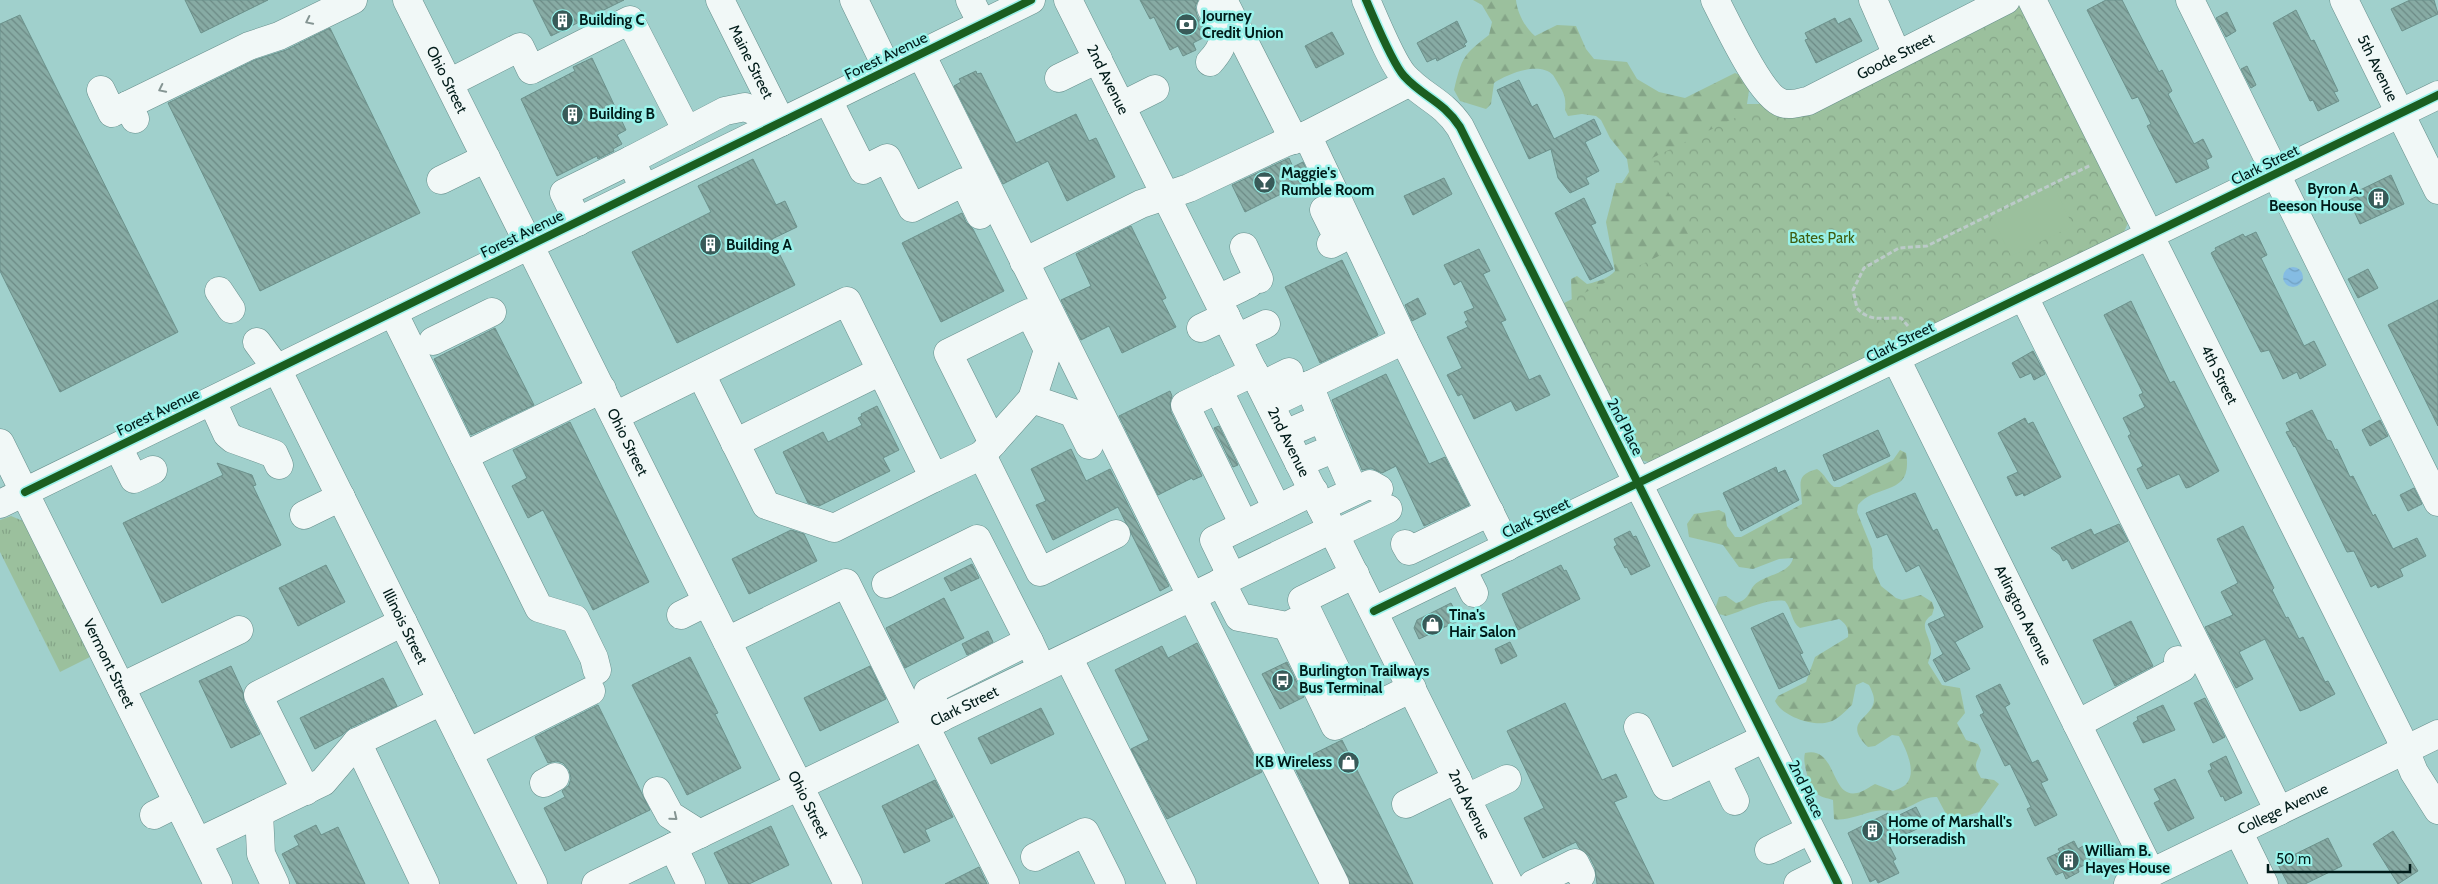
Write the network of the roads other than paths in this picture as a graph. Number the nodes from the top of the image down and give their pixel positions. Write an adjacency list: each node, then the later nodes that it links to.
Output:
1 (408, 0): 25 (street, Ohio Street)
2 (720, 0): 32 (street, Maine Street)
3 (854, 0): 22 (street)
4 (970, 0): 17 (street)
5 (1031, 0): 17 (street, Forest Avenue)
6 (1068, 0): 20 (street, 2nd Avenue)
7 (1207, 0): 21 (street)
8 (1223, 0): 34 (street)
9 (1366, 0): 24 (street, 2nd Place)
10 (1715, 0): 19 (street, Goode Street)
11 (1873, 0): 19 (street)
12 (2006, 0): 19 (street, Goode Street)
13 (2032, 0): 46 (street, 4th Street)
14 (2190, 0): 38 (street)
15 (2344, 0): 31 (street, 5th Avenue)
16 (356, 6): 27 (street, one-way to 27)
17 (987, 29): 18 (street, Forest Avenue)
18 (921, 54): 22 (street, Forest Avenue); 35 (street)
19 (1897, 55)
20 (1098, 59): 23 (street); 30 (street, 2nd Avenue)
21 (1210, 62)
22 (888, 70): 29 (street, Forest Avenue)
23 (1059, 78)
24 (1410, 82): 34 (street); 84 (street, 2nd Place)
25 (449, 83): 33 (street); 36 (street, Ohio Street)
26 (1155, 89): 30 (street)
27 (101, 90)
28 (2438, 95): 31 (street, Clark Street)
29 (828, 100): 32 (street, Forest Avenue); 40 (street)
30 (1122, 106): 43 (street, 2nd Avenue)
31 (2400, 114): 38 (street, Clark Street); 42 (street, 5th Avenue)
32 (781, 122): 33 (street); 41 (street, Forest Avenue)
33 (686, 131): 37 (street)
34 (1300, 137): 43 (street); 44 (street)
35 (965, 142): 40 (street); 50 (street)
36 (486, 158): 39 (street); 48 (street, Ohio Street)
37 (631, 160): 41 (street); 45 (street)
38 (2276, 175): 46 (street, Clark Street); 89 (street)
39 (441, 180)
40 (964, 182): 54 (street)
41 (645, 189): 45 (street, Forest Avenue)
42 (2438, 190)
43 (1166, 195): 50 (street); 55 (street, 2nd Avenue)
44 (1325, 202): 47 (street); 58 (street)
45 (578, 222): 48 (street, Forest Avenue)
46 (2150, 236): 51 (street, Clark Street); 124 (street, 4th Street)
47 (1331, 244)
48 (530, 245): 52 (street, Forest Avenue); 67 (street, Ohio Street)
49 (1244, 247): 55 (street)
50 (1024, 262): 103 (street)
51 (2024, 298): 61 (street, Clark Street); 136 (street)
52 (393, 312): 62 (street, Forest Avenue); 80 (street)
53 (492, 312): 59 (street)
54 (1029, 313): 69 (street); 78 (street)
55 (1227, 318): 56 (street); 57 (street); 66 (street, 2nd Avenue)
56 (1266, 324)
57 (1201, 328)
58 (1404, 340): 65 (street); 91 (street)
59 (433, 341)
60 (257, 342): 62 (street, Illinois Street)
61 (1896, 359): 84 (street, Clark Street); 119 (street, Arlington Avenue)
62 (277, 369): 70 (street, Forest Avenue); 87 (street, Illinois Street)
63 (881, 371): 64 (street); 75 (street); 83 (street)
64 (701, 374): 71 (street); 75 (street)
65 (1299, 379): 66 (street); 72 (street)
66 (1262, 387): 68 (street); 73 (street, 2nd Avenue)
67 (602, 389): 71 (street, Ohio Street); 80 (street)
68 (1218, 390): 93 (street); 93 (street)
69 (1032, 399): 76 (street); 78 (street)
70 (212, 401): 77 (street, Forest Avenue); 81 (street)
71 (615, 416): 104 (street, Ohio Street)
72 (1322, 418): 73 (street); 79 (street)
73 (1285, 434): 88 (street, 2nd Avenue)
74 (0, 443): 85 (street, Vermont Street)
75 (735, 443): 83 (street)
76 (1089, 445)
77 (118, 447): 82 (street); 85 (street, Forest Avenue)
78 (987, 449): 83 (street); 94 (street)
79 (1338, 455): 86 (street); 88 (street)
80 (464, 456): 125 (street)
81 (280, 465)
82 (153, 470)
83 (934, 478)
84 (1638, 484): 96 (street, Clark Street); 122 (street, 2nd Place)
85 (25, 492): 90 (street, Forest Avenue); 115 (street, Vermont Street)
86 (1374, 496): 88 (street); 88 (street)
87 (341, 497): 92 (street); 108 (street, Illinois Street)
88 (1318, 500): 93 (street); 97 (street, Clark Street); 99 (street, 2nd Avenue)
89 (2438, 502)
90 (0, 504)
91 (1490, 512): 95 (street); 96 (street)
92 (304, 515)
93 (1260, 517): 97 (street); 100 (street)
94 (1116, 534)
95 (1405, 544)
96 (1507, 547): 98 (street, Clark Street)
97 (1278, 555): 100 (street, Clark Street)
98 (1462, 569): 102 (street); 105 (street, Clark Street)
99 (1355, 574): 105 (street, 2nd Avenue); 107 (street)
100 (1227, 580): 103 (street, Clark Street); 107 (street)
101 (886, 584): 111 (street)
102 (1474, 593)
103 (1192, 597): 112 (street, Clark Street); 160 (street)
104 (707, 602): 106 (street); 110 (street, Ohio Street)
105 (1374, 611): 116 (street, 2nd Avenue)
106 (681, 615)
107 (1298, 620): 116 (street)
108 (403, 622): 117 (street, Illinois Street); 130 (street)
109 (240, 630): 115 (street)
110 (727, 641): 118 (street); 128 (street, Ohio Street)
111 (1028, 641): 114 (street); 118 (street)
112 (1068, 656): 114 (street, Clark Street); 159 (street)
113 (2178, 660): 119 (street)
114 (1042, 669): 118 (street, Clark Street)
115 (121, 688): 133 (street, Vermont Street)
116 (1412, 688): 129 (street, 2nd Avenue)
117 (442, 701): 123 (street); 125 (street, Illinois Street)
118 (928, 724): 128 (street, Clark Street); 157 (street)
119 (2077, 724): 148 (street, Arlington Avenue)
120 (1638, 727): 126 (street)
121 (2438, 734): 124 (street, College Avenue)
122 (1765, 738): 126 (street); 139 (street, 2nd Place)
123 (357, 742): 130 (street); 152 (street)
124 (2405, 750): 135 (street, 4th Street); 136 (street, College Avenue)
125 (468, 753): 153 (street, Illinois Street)
126 (1716, 762): 132 (street)
127 (1507, 779): 129 (street)
128 (799, 786): 141 (street, Clark Street); 156 (street, Ohio Street)
129 (1462, 789): 134 (street); 149 (street, 2nd Avenue)
130 (306, 791): 137 (street)
131 (657, 791): 141 (street, one-way to 141)
132 (1735, 801)
133 (178, 803): 138 (street); 142 (street, Vermont Street)
134 (1406, 804)
135 (2438, 810)
136 (2279, 811): 140 (street, College Avenue)
137 (259, 813): 142 (street); 151 (street)
138 (154, 816)
139 (1810, 830): 144 (street); 147 (street, 2nd Place)
140 (2238, 831): 148 (street, College Avenue); 162 (street)
141 (700, 834): 143 (street, Clark Street)
142 (198, 842): 150 (street, Vermont Street)
143 (673, 847): 154 (street, Clark Street); 155 (street)
144 (1769, 850)
145 (1035, 857): 158 (street)
146 (1581, 875): 149 (street)
147 (1834, 876): 161 (street)
148 (2137, 880)
149 (1511, 883)
150 (218, 884)
151 (275, 884)
152 (425, 884)
153 (533, 884)
154 (596, 884)
155 (691, 884)
156 (848, 884)
157 (1005, 884)
158 (1111, 884)
159 (1182, 884)
160 (1334, 884)
161 (1798, 884)
162 (2264, 884)

